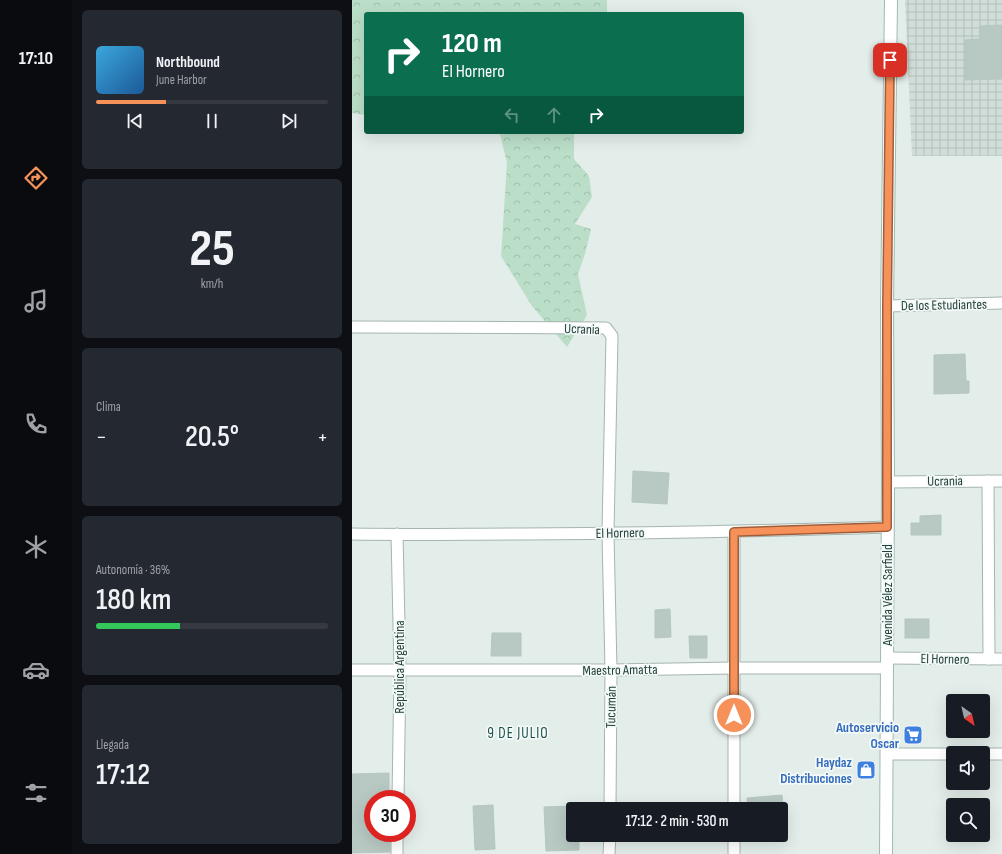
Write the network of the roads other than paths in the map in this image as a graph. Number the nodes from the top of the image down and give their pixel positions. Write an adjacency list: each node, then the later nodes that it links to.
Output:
1 (891, 0): 3 (main road, Avenida Vélez Sarfield)
2 (1002, 303): 3 (street, De los Estudiantes)
3 (887, 306): 7 (main road, Avenida Vélez Sarfield)
4 (352, 327): 10 (street, Ucrania)
5 (988, 481): 6 (street, Ucrania); 7 (street, Ucrania); 13 (street)
6 (1002, 481)
7 (888, 482): 8 (main road, Avenida Vélez Sarfield)
8 (887, 527): 9 (street, El Hornero); 15 (main road, Avenida Vélez Sarfield)
9 (734, 532): 10 (street, El Hornero); 16 (street)
10 (608, 533): 12 (street, El Hornero); 19 (street, Tucumán)
11 (352, 534): 12 (street, El Hornero)
12 (397, 534): 18 (street, República Argentina)
13 (989, 659): 14 (street, El Hornero); 15 (street, El Hornero)
14 (1002, 659)
15 (887, 663): 16 (street, Maestro Amatta); 20 (main road, Avenida Vélez Sarfield)
16 (734, 668): 19 (street, Maestro Amatta); 26 (street)
17 (352, 670): 18 (street, Maestro Amatta)
18 (400, 670): 19 (street, Maestro Amatta); 24 (street, República Argentina)
19 (611, 670): 25 (street, Tucumán)
20 (887, 754): 21 (street); 33 (main road, Avenida Vélez Sarfield)
21 (946, 754)
22 (990, 754): 23 (street)
23 (1002, 754)
24 (398, 790)
25 (610, 802)
26 (734, 802)
27 (397, 842): 30 (street)
28 (610, 842): 31 (street)
29 (734, 842): 32 (street)
30 (397, 854)
31 (609, 854)
32 (734, 854)
33 (886, 854)

